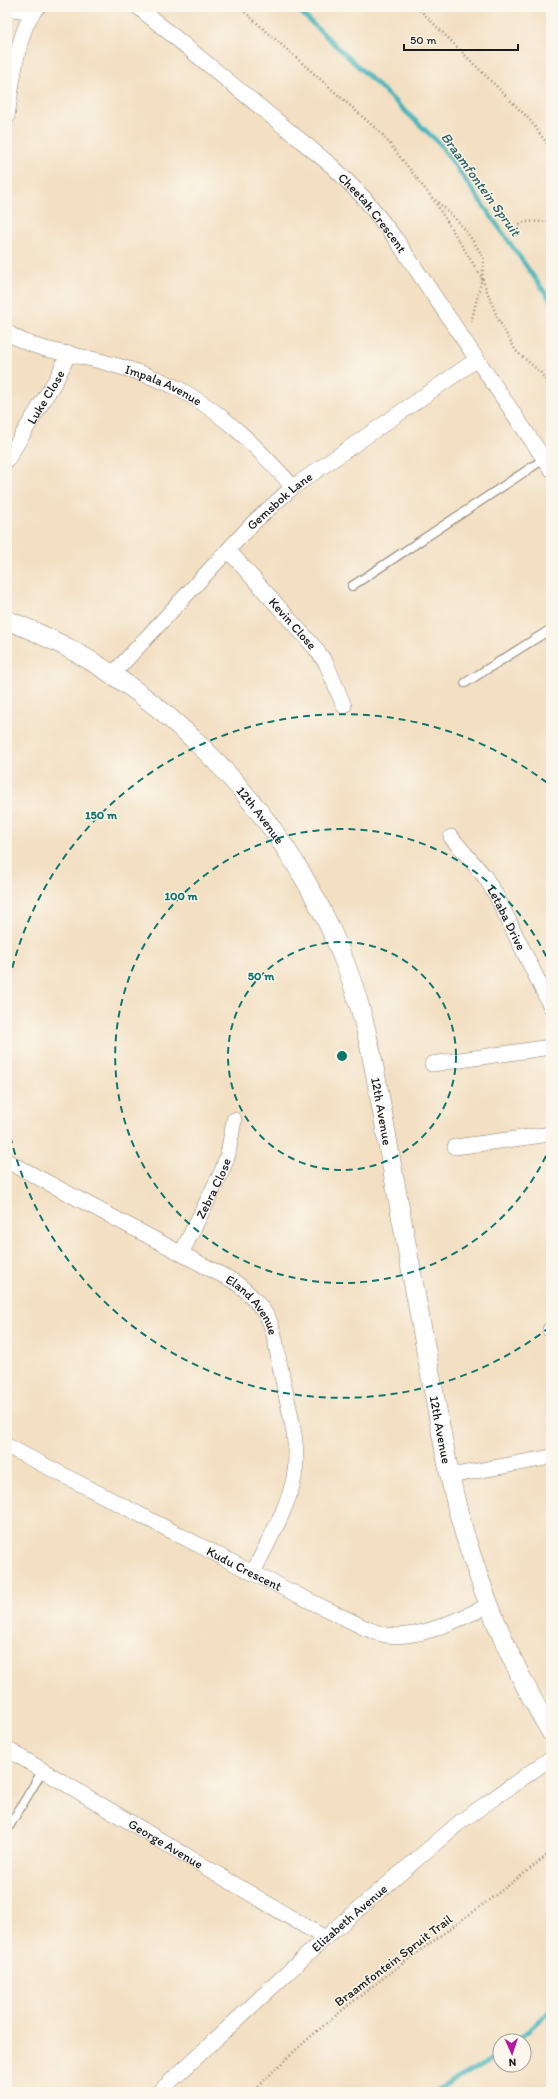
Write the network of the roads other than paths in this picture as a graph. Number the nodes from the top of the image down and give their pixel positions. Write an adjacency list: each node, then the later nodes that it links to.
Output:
1 (138, 7): 8 (street, Cheetah Crescent)
2 (7, 9): 3 (street)
3 (35, 9): 4 (street)
4 (9, 87): 5 (street)
5 (7, 117)
6 (7, 332): 7 (street, Impala Avenue)
7 (69, 353): 9 (street, Luke Close); 11 (street, Impala Avenue)
8 (476, 360): 10 (street, Cheetah Crescent); 11 (street, Gemsbok Lane)
9 (7, 460)
10 (547, 464): 13 (lane)
11 (293, 486): 12 (street, Gemsbok Lane)
12 (228, 550): 16 (street, Gemsbok Lane); 18 (street, Kevin Close)
13 (352, 586)
14 (7, 620): 16 (street, 12th Avenue)
15 (551, 629): 17 (lane)
16 (112, 675): 30 (street, 12th Avenue)
17 (464, 683)
18 (344, 706)
19 (451, 837): 20 (street, Letaba Drive)
20 (551, 1007)
21 (551, 1047): 22 (street)
22 (432, 1064)
23 (234, 1120): 27 (street, Zebra Close)
24 (551, 1134): 25 (street)
25 (455, 1147)
26 (7, 1161): 27 (street, Eland Avenue)
27 (182, 1252): 31 (street, Eland Avenue)
28 (7, 1446): 31 (street, Kudu Crescent)
29 (551, 1457): 30 (street)
30 (450, 1476): 32 (street, 12th Avenue)
31 (253, 1573): 32 (street, Kudu Crescent)
32 (490, 1605): 33 (street, 12th Avenue)
33 (551, 1732)
34 (7, 1749): 36 (street, George Avenue)
35 (551, 1758): 38 (street, Elizabeth Avenue)
36 (43, 1770): 37 (lane); 38 (street, George Avenue)
37 (7, 1830)
38 (325, 1938): 39 (street, Elizabeth Avenue)
39 (159, 2092)

